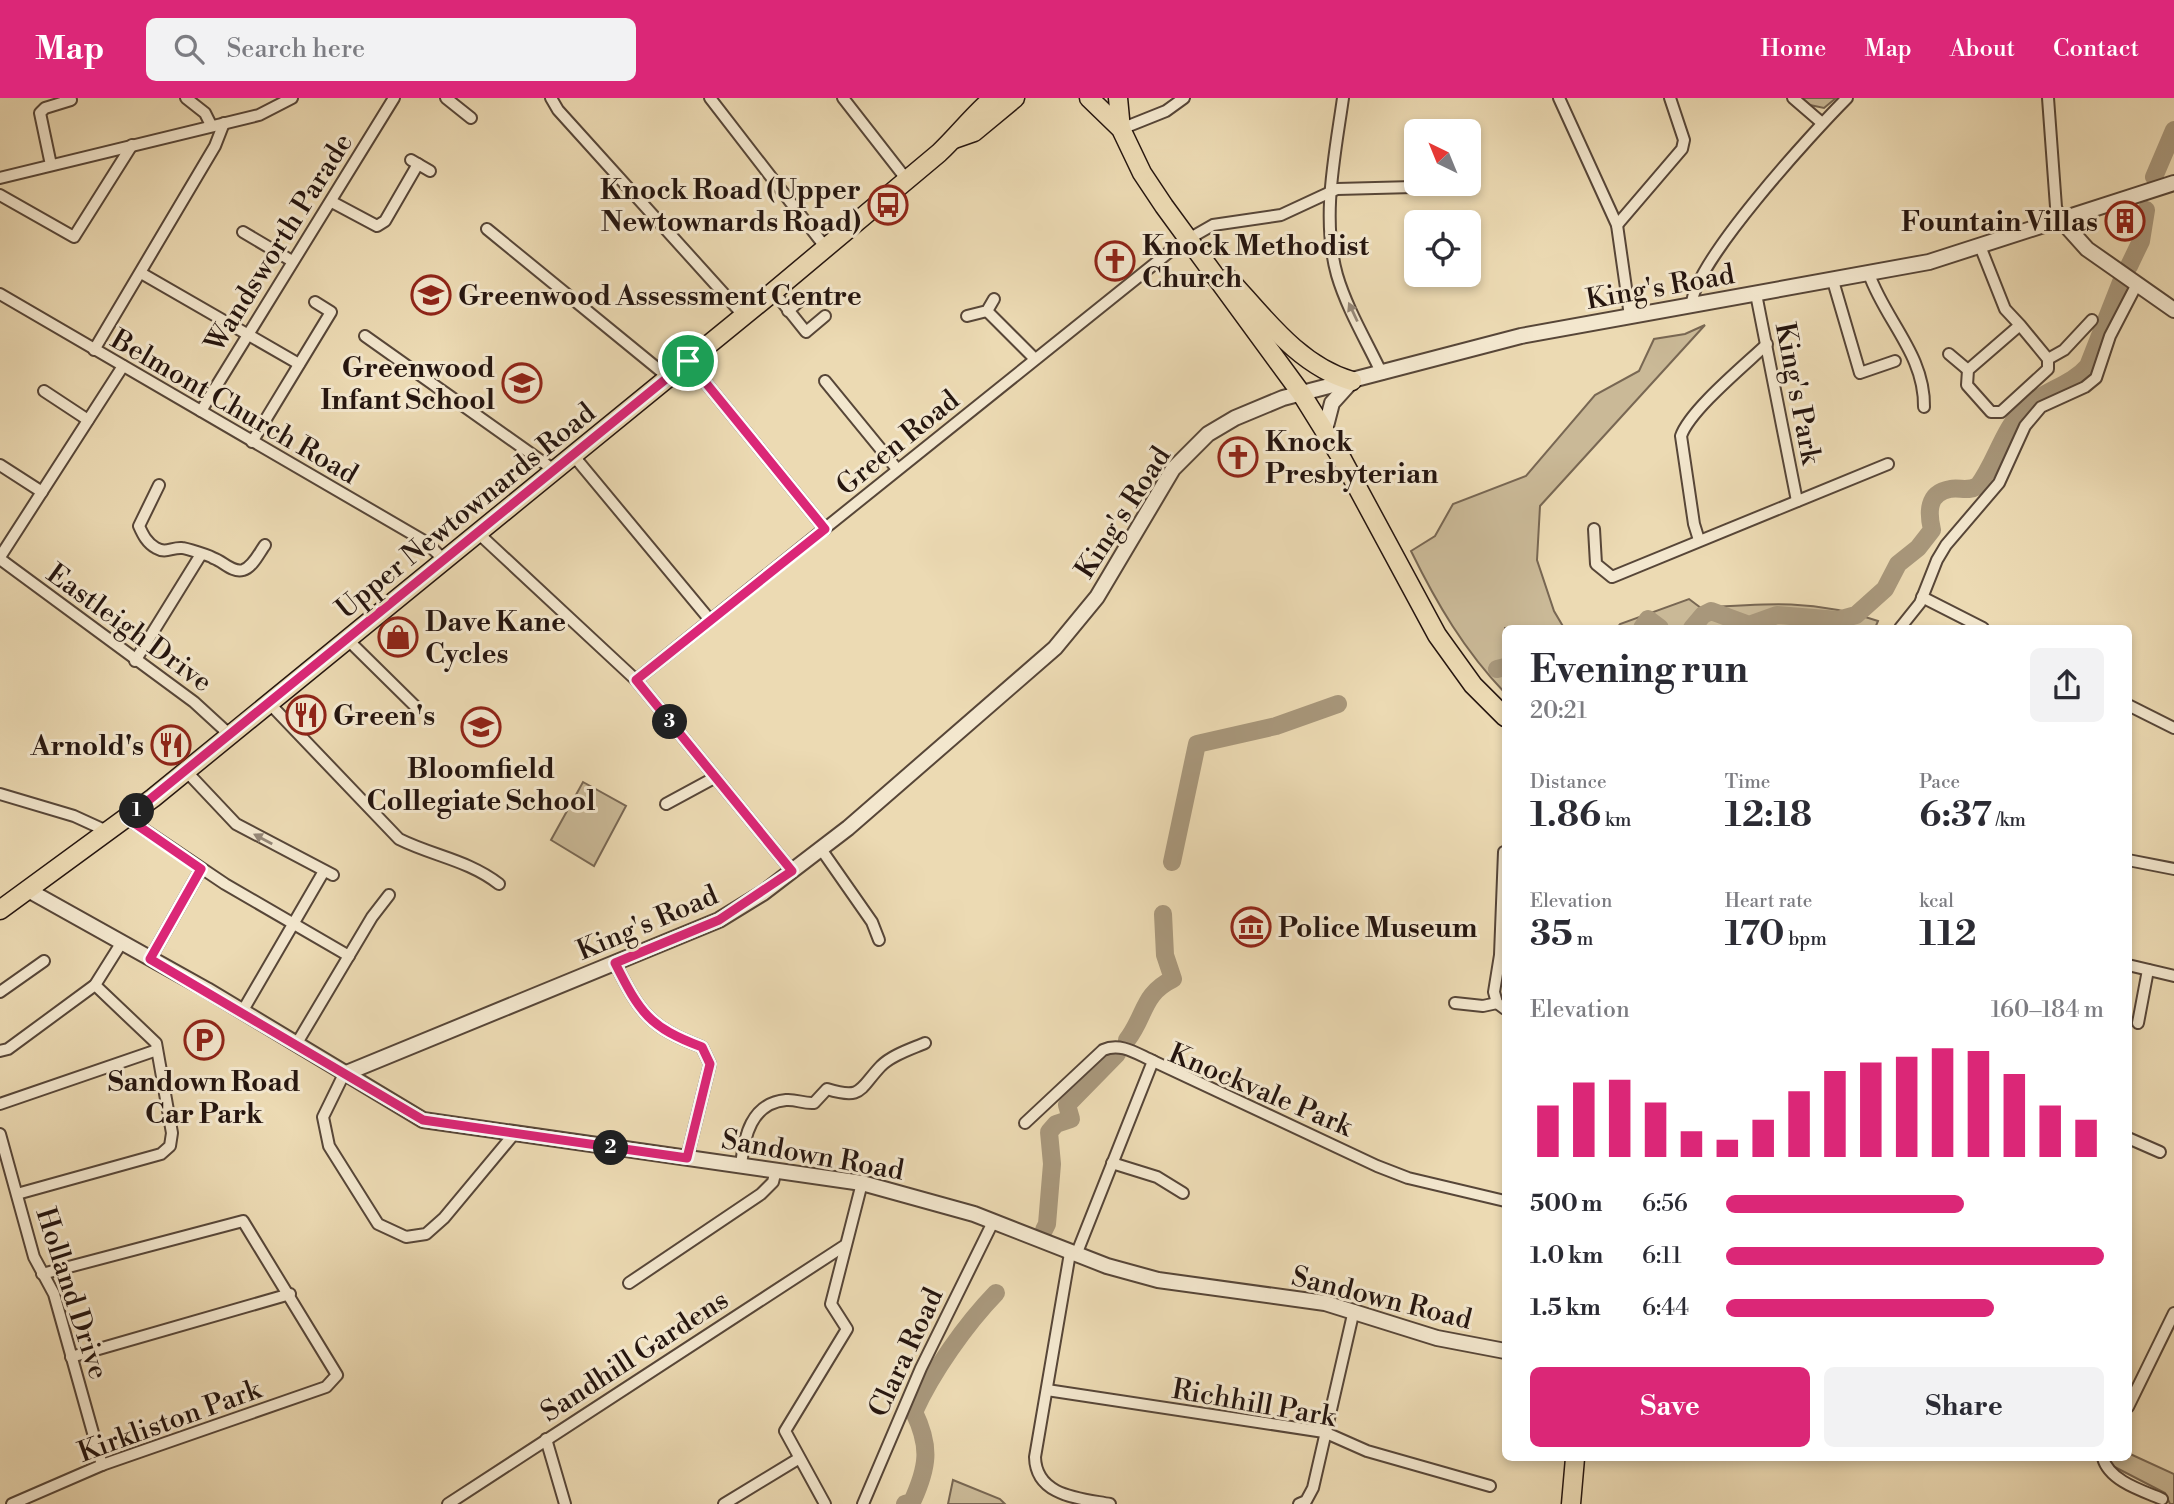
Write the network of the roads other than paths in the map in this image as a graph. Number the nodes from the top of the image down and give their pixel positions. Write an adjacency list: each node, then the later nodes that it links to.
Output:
1 (186, 98): 23 (street)
2 (292, 98): 21 (street)
3 (394, 98): 34 (street, Wandsworth Parade)
4 (446, 98): 20 (street)
5 (551, 98): 59 (street)
6 (710, 98): 43 (street)
7 (843, 98): 29 (street)
8 (993, 98): 24 (main road, Upper Newtownards Road)
9 (1015, 98): 24 (main road, Upper Newtownards Road)
10 (1118, 98): 19 (main road)
11 (1184, 98): 19 (street)
12 (1343, 98): 32 (street)
13 (1559, 98): 36 (street)
14 (1670, 98): 36 (street)
15 (1793, 98): 22 (street)
16 (1847, 98): 22 (street)
17 (2048, 98): 35 (street)
18 (71, 100): 26 (street)
19 (1103, 108): 40 (main road)
20 (471, 118)
21 (224, 122): 23 (street); 46 (street)
22 (1822, 123): 56 (street)
23 (211, 125): 25 (street)
24 (954, 139): 29 (main road, Upper Newtownards Road)
25 (132, 145): 26 (street); 33 (street)
26 (51, 165): 28 (street)
27 (430, 171): 34 (street)
28 (0, 178)
29 (907, 180): 43 (main road, Upper Newtownards Road)
30 (2174, 183): 35 (street, King's Road)
31 (1404, 186): 32 (street)
32 (1331, 191): 40 (street, Green Road); 77 (street, one-way to 32)
33 (0, 195)
34 (332, 202): 44 (street, Wandsworth Parade)
35 (2061, 220): 37 (street, King's Road); 41 (street)
36 (1617, 225): 62 (street)
37 (2044, 225): 41 (street); 42 (street, King's Road)
38 (486, 229): 78 (street)
39 (243, 232): 44 (street)
40 (1187, 239): 45 (main road); 70 (street, Green Road)
41 (2078, 241): 49 (street)
42 (1980, 246): 47 (street, King's Road); 64 (street)
43 (826, 248): 55 (main road, Upper Newtownards Road)
44 (292, 261): 65 (street, Wandsworth Parade)
45 (1209, 269): 80 (main road); 82 (main road)
46 (141, 273): 65 (street); 68 (street)
47 (1869, 274): 48 (street, King's Road); 83 (street)
48 (1833, 281): 51 (street, King's Road); 73 (street)
49 (2137, 284): 57 (street); 104 (street)
50 (0, 294): 68 (street, Belmont Church Road)
51 (1756, 294): 56 (street, King's Road); 67 (street, King's Park)
52 (803, 298): 55 (street)
53 (994, 299): 58 (street)
54 (316, 302): 74 (street)
55 (782, 302): 59 (main road, Upper Newtownards Road); 60 (street)
56 (1692, 306): 62 (street, King's Road)
57 (2174, 310)
58 (987, 311): 61 (street); 70 (street)
59 (744, 316): 72 (main road, Upper Newtownards Road)
60 (825, 316)
61 (967, 316)
62 (1630, 316): 77 (street, King's Road)
63 (2092, 320): 71 (street)
64 (2020, 325): 71 (street); 76 (street)
65 (247, 334): 74 (street); 84 (street, Wandsworth Parade)
66 (365, 336): 92 (street)
67 (1767, 344): 95 (street, King's Park); 99 (street)
68 (94, 350): 75 (street, Belmont Church Road)
69 (1949, 354): 76 (street)
70 (1035, 359): 91 (street, Green Road)
71 (2048, 359): 76 (street)
72 (688, 361): 78 (main road, Upper Newtownards Road); 96 (street)
73 (1895, 361)
74 (299, 364): 87 (street)
75 (123, 366): 84 (street, Belmont Church Road); 85 (street)
76 (1968, 370)
77 (1382, 374): 80 (street, King's Road)
78 (667, 377): 88 (main road, Upper Newtownards Road)
79 (825, 381): 91 (street)
80 (1352, 381): 82 (street, King's Road); 86 (street)
81 (44, 391): 85 (street)
82 (1301, 393): 86 (main road); 123 (street, King's Road)
83 (1924, 407)
84 (201, 411): 87 (street, Belmont Church Road)
85 (88, 420): 94 (street)
86 (1325, 430): 114 (main road)
87 (252, 442): 103 (street, Belmont Church Road)
88 (573, 455): 92 (main road, Upper Newtownards Road); 105 (street)
89 (1888, 464): 95 (street)
90 (0, 466): 94 (street)
91 (897, 469): 96 (street, Green Road)
92 (554, 470): 98 (main road, Upper Newtownards Road)
93 (159, 485): 101 (street)
94 (42, 492): 102 (street)
95 (1797, 500): 99 (street)
96 (825, 529): 105 (street, Green Road)
97 (1594, 529): 99 (street)
98 (478, 533): 103 (main road, Upper Newtownards Road); 110 (street)
99 (1699, 540)
100 (265, 545): 101 (street)
101 (200, 556): 109 (street)
102 (0, 558): 109 (street, Eastleigh Drive)
103 (444, 560): 108 (main road, Upper Newtownards Road)
104 (1922, 597): 106 (street); 107 (street)
105 (710, 621): 110 (street, Green Road)
106 (1902, 625)
107 (1977, 625)
108 (348, 640): 111 (main road, Upper Newtownards Road); 112 (street)
109 (135, 661): 116 (street, Eastleigh Drive)
110 (636, 680): 118 (street)
111 (269, 703): 116 (main road, Upper Newtownards Road); 128 (street)
112 (416, 707)
113 (2132, 707): 115 (street)
114 (1502, 714)
115 (2174, 728)
116 (230, 735): 117 (main road, Upper Newtownards Road)
117 (186, 771): 121 (main road, Upper Newtownards Road); 133 (street, one-way to 117)
118 (714, 778): 120 (street); 127 (street)
119 (0, 794): 122 (street)
120 (666, 804)
121 (127, 818): 122 (main road, Upper Newtownards Road); 125 (street)
122 (109, 832): 129 (main road, Upper Newtownards Road)
123 (821, 849): 127 (street, King's Road); 134 (street)
124 (2132, 861): 126 (street)
125 (201, 869): 133 (street); 137 (street)
126 (2174, 869)
127 (792, 871): 139 (street, King's Road)
128 (499, 884)
129 (28, 890): 132 (main road, Upper Newtownards Road); 135 (street, Sandown Road)
130 (389, 895): 136 (street)
131 (1502, 904): 146 (street)
132 (0, 909)
133 (293, 925): 136 (street); 147 (street)
134 (878, 940)
135 (121, 942): 137 (street, Sandown Road); 143 (street)
136 (348, 956): 149 (street)
137 (150, 959): 147 (street, Sandown Road)
138 (44, 961): 144 (street)
139 (615, 963): 154 (street, King's Road); 161 (street)
140 (2132, 966): 141 (street)
141 (2148, 970): 142 (street); 148 (street)
142 (2174, 976)
143 (95, 985): 151 (street); 152 (street)
144 (0, 992)
145 (1455, 1003): 146 (street)
146 (1501, 1006)
147 (242, 1012): 149 (street, Sandown Road)
148 (2138, 1023)
149 (297, 1043): 154 (street, Sandown Road)
150 (925, 1043): 163 (street)
151 (157, 1050): 155 (street); 167 (street)
152 (0, 1051)
153 (1153, 1062): 156 (street); 162 (street, Knockvale Park); 168 (street, Knockvale Park)
154 (344, 1074): 157 (street, Sandown Road); 157 (street)
155 (0, 1104)
156 (1026, 1123)
157 (514, 1134): 161 (street, Sandown Road)
158 (0, 1135): 167 (street, Holland Drive)
159 (2132, 1140): 160 (street)
160 (2160, 1152)
161 (687, 1158): 163 (street, Sandown Road)
162 (1112, 1163): 166 (street); 171 (street, Knockvale Park)
163 (741, 1165): 164 (street, Sandown Road)
164 (776, 1170): 165 (street, Sandown Road); 173 (street)
165 (862, 1183): 169 (street, Sandown Road); 170 (street)
166 (1183, 1193)
167 (17, 1195): 172 (street, Holland Drive)
168 (1502, 1200)
169 (993, 1222): 171 (street, Sandown Road); 194 (street, Clara Road)
170 (844, 1246): 182 (street, Sandhill Gardens); 183 (street)
171 (1073, 1254): 175 (street, Sandown Road); 179 (street, Knockvale Park)
172 (42, 1274): 174 (street); 178 (street, Holland Drive)
173 (629, 1283)
174 (290, 1294): 178 (street); 186 (street, Kirkliston Park)
175 (1354, 1310): 177 (street, Sandown Road); 181 (street)
176 (2174, 1313): 180 (street)
177 (1502, 1349)
178 (71, 1357): 186 (street, Holland Drive)
179 (1047, 1390): 181 (street, Richhill Park); 195 (street, Knockvale Park)
180 (2132, 1399)
181 (1324, 1432): 187 (street, Richhill Park); 196 (street)
182 (546, 1439): 190 (street, Sandhill Gardens); 191 (street)
183 (798, 1459): 192 (street); 193 (street)
184 (1575, 1461): 197 (main road)
185 (2104, 1461): 188 (street)
186 (102, 1465): 189 (street, Kirkliston Park)
187 (1490, 1486)
188 (2162, 1499)
189 (12, 1504)
190 (448, 1504)
191 (565, 1504)
192 (724, 1504)
193 (825, 1504)
194 (863, 1504)
195 (1110, 1504)
196 (1300, 1504)
197 (1571, 1504)

